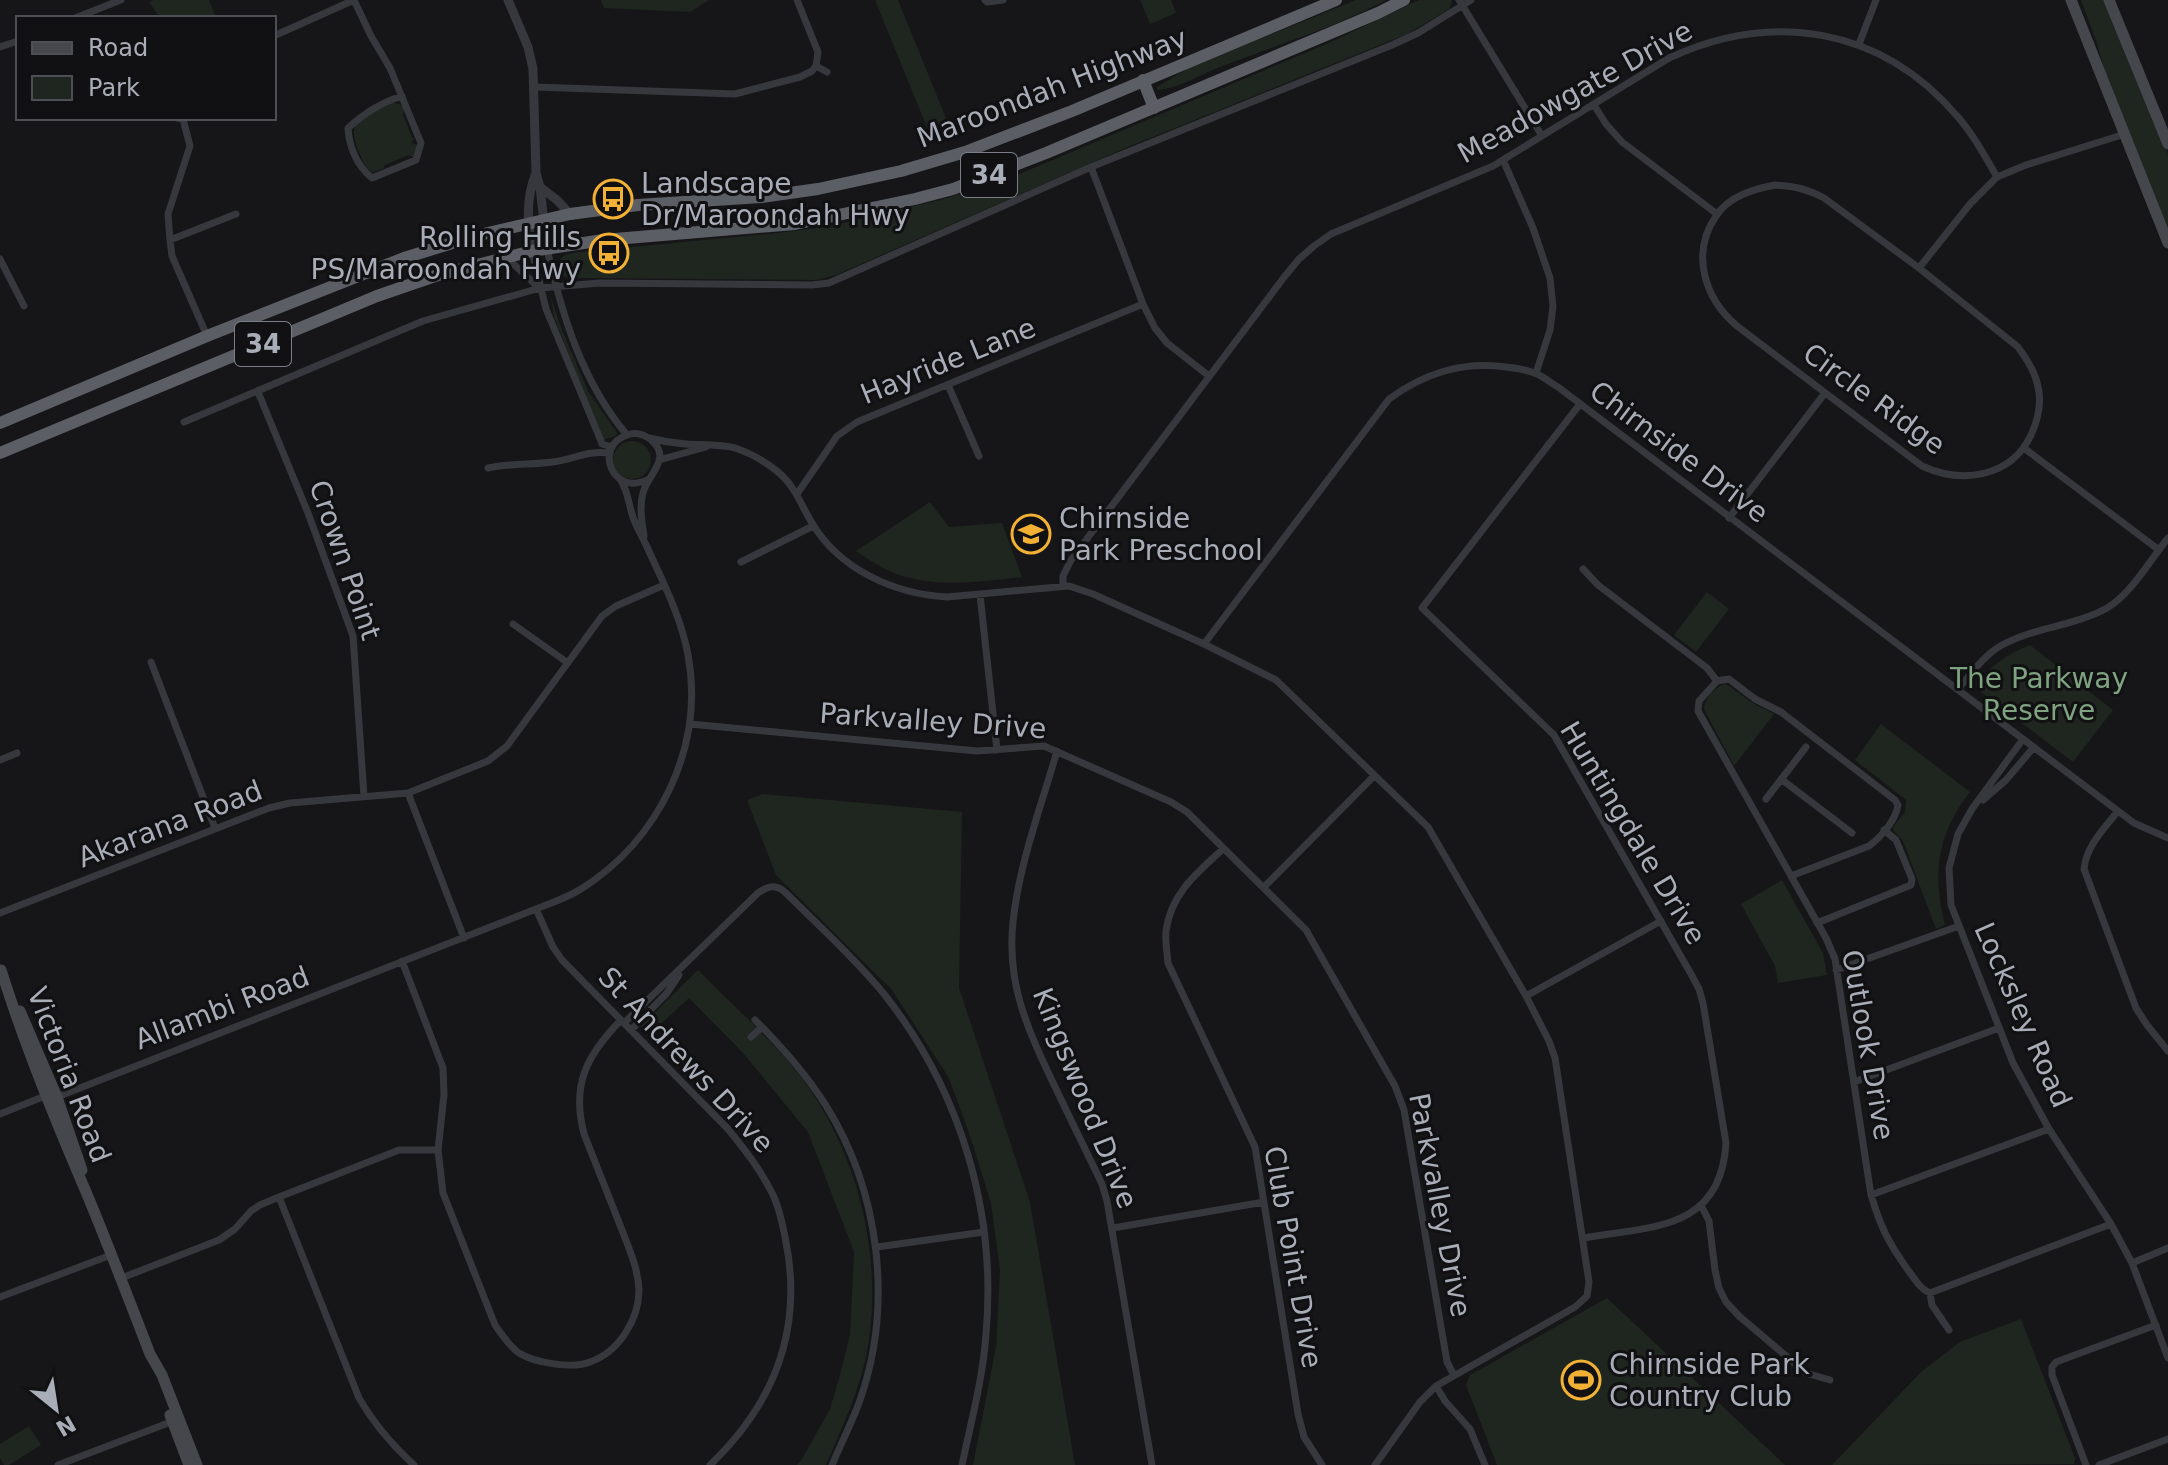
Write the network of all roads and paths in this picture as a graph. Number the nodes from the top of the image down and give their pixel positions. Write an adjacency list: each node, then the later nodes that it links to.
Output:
1 (121, 0): 14 (street)
2 (354, 0): 15 (street); 21 (street)
3 (508, 0): 20 (street)
4 (797, 0): 17 (street)
5 (985, 0): 6 (street)
6 (1003, 0)
7 (1336, 0): 19 (highway, Maroondah Highway / 34)
8 (1404, 0): 23 (highway, Maroondah Highway / 34)
9 (1471, 0): 13 (street)
10 (1876, 0): 16 (street)
11 (2071, 0): 25 (main road)
12 (2109, 0): 27 (main road)
13 (1460, 3): 26 (street); 29 (street)
14 (80, 16)
15 (276, 35)
16 (1859, 44): 22 (street, Meadowgate Drive); 31 (street, Meadowgate Drive)
17 (816, 66): 18 (street); 20 (street)
18 (827, 72)
19 (1143, 80): 23 (highway); 34 (highway, Maroondah Highway / 34)
20 (535, 87): 30 (street)
21 (402, 96): 21 (street)
22 (1594, 105): 26 (street, Meadowgate Drive); 35 (street)
23 (1154, 108): 40 (highway, Maroondah Highway / 34)
24 (182, 120): 38 (street)
25 (2125, 134): 31 (street); 39 (main road)
26 (1542, 136): 28 (street, Meadowgate Drive)
27 (2168, 144)
28 (1503, 160): 50 (street); 51 (street, Meadowgate Drive)
29 (1091, 167): 45 (street); 47 (street)
30 (536, 173): 32 (street); 37 (street)
31 (1997, 177): 44 (street)
32 (540, 187): 34 (street); 36 (street)
33 (236, 214): 38 (street)
34 (570, 214): 36 (highway, Maroondah Highway / 34)
35 (1717, 214): 44 (street); 54 (street, Circle Ridge)
36 (543, 220): 37 (highway, Maroondah Highway / 34); 40 (street)
37 (528, 223): 41 (street); 49 (highway, Maroondah Highway / 34)
38 (170, 240): 49 (street)
39 (2168, 243)
40 (547, 249): 41 (highway, Maroondah Highway / 34); 45 (street)
41 (532, 251): 42 (highway, Maroondah Highway / 34); 46 (street)
42 (505, 256): 46 (street); 63 (highway, Maroondah Highway / 34)
43 (0, 259): 48 (street)
44 (1919, 268): 61 (street)
45 (555, 286): 46 (street); 58 (street)
46 (540, 288): 53 (street); 62 (street)
47 (1143, 304): 51 (street); 52 (street, Hayride Lane)
48 (24, 306)
49 (207, 336): 57 (highway, Maroondah Highway / 34)
50 (1536, 373): 55 (street, Chirnside Drive); 81 (street, Chirnside Drive)
51 (1209, 376): 78 (street, Meadowgate Drive)
52 (948, 385): 64 (street); 69 (street, Hayride Lane)
53 (258, 392): 56 (street); 97 (street, Crown Point)
54 (1825, 393): 61 (street, Circle Ridge); 70 (street)
55 (1580, 404): 70 (street, Chirnside Drive); 110 (street, Huntingdale Drive)
56 (184, 422)
57 (0, 423)
58 (627, 435): 59 (street); 62 (street)
59 (649, 438): 60 (street); 65 (street)
60 (712, 446): 65 (street); 69 (street)
61 (2024, 448): 74 (street)
62 (611, 450): 66 (street); 67 (street)
63 (0, 453)
64 (979, 456)
65 (659, 460): 68 (street)
66 (488, 468)
67 (620, 479): 68 (street); 73 (street, Allambi Road)
68 (649, 479): 73 (street)
69 (797, 494): 71 (street)
70 (1729, 518): 85 (street, Chirnside Drive)
71 (813, 526): 75 (street); 79 (street)
72 (2168, 538): 74 (street)
73 (645, 542): 77 (street, Allambi Road)
74 (2159, 550): 85 (street)
75 (741, 562)
76 (1583, 569): 84 (street)
77 (664, 585): 83 (street, Akarana Road); 86 (street, Allambi Road)
78 (1063, 585): 79 (street); 81 (street)
79 (980, 595): 90 (street)
80 (513, 624): 83 (street)
81 (1204, 644): 94 (street)
82 (151, 662): 101 (street)
83 (568, 663): 96 (street, Akarana Road)
84 (1717, 681): 102 (street); 106 (street, Outlook Drive)
85 (1958, 689): 87 (street, Chirnside Drive)
86 (690, 724): 90 (street, Parkvalley Drive); 108 (street, Allambi Road)
87 (2023, 739): 89 (street, Chirnside Drive); 99 (street, Locksley Road)
88 (1806, 747): 95 (street)
89 (2034, 747): 99 (street, Locksley Road); 100 (street, Chirnside Drive)
90 (997, 750): 91 (street, Parkvalley Drive)
91 (1057, 751): 105 (street, Parkvalley Drive); 136 (street, Kingswood Drive)
92 (17, 753): 93 (street)
93 (0, 760)
94 (1374, 776): 107 (street); 118 (street)
95 (1781, 779): 98 (street); 103 (street)
96 (408, 793): 97 (street, Akarana Road); 113 (street)
97 (364, 796): 101 (street, Akarana Road)
98 (1766, 799)
99 (1972, 809): 112 (street, Locksley Road)
100 (2118, 811): 104 (street, Chirnside Drive); 125 (street)
101 (215, 828): 109 (street, Akarana Road)
102 (1884, 830): 106 (street); 111 (street)
103 (1852, 833)
104 (2168, 838)
105 (1223, 849): 107 (street, Parkvalley Drive); 133 (street, Club Point Drive)
106 (1791, 876): 111 (street, Outlook Drive)
107 (1264, 887): 149 (street, Parkvalley Drive)
108 (536, 909): 113 (street, Allambi Road); 120 (street, St Andrews Drive)
109 (0, 913)
110 (1661, 921): 118 (street); 134 (street, Huntingdale Drive)
111 (1817, 923): 117 (street, Outlook Drive)
112 (1959, 926): 117 (street); 122 (street, Locksley Road)
113 (464, 938): 114 (street, Allambi Road)
114 (402, 961): 127 (street, Allambi Road); 130 (street)
115 (685, 966): 120 (street); 123 (street); 137 (street)
116 (0, 969): 127 (main road, Victoria Road)
117 (1836, 970): 126 (street, Outlook Drive)
118 (1526, 996): 138 (street)
119 (755, 1020): 121 (street)
120 (622, 1022): 123 (street, St Andrews Drive); 130 (street)
121 (762, 1027): 124 (street); 139 (street)
122 (1999, 1028): 126 (street); 129 (street, Locksley Road)
123 (631, 1030): 158 (street, St Andrews Drive)
124 (751, 1037)
125 (2168, 1051)
126 (1854, 1082): 131 (street, Outlook Drive)
127 (51, 1096): 128 (street, Allambi Road); 141 (main road, Victoria Road)
128 (0, 1114)
129 (2049, 1129): 131 (street); 135 (street, Locksley Road)
130 (438, 1150): 132 (street)
131 (1871, 1195): 144 (street, Outlook Drive)
132 (279, 1197): 143 (street); 157 (street)
133 (1264, 1202): 136 (street); 162 (street, Club Point Drive)
134 (1701, 1205): 138 (street); 150 (street)
135 (2111, 1224): 142 (street, Locksley Road); 144 (street)
136 (1113, 1228): 161 (street, Kingswood Drive)
137 (984, 1232): 139 (street); 160 (street)
138 (1584, 1238): 149 (street)
139 (877, 1247): 159 (street)
140 (2168, 1248): 142 (street)
141 (111, 1255): 143 (main road, Victoria Road); 145 (street)
142 (2132, 1263): 146 (street, Locksley Road)
143 (119, 1279): 152 (main road, Victoria Road)
144 (1930, 1293): 147 (street, Outlook Drive)
145 (0, 1297)
146 (2156, 1325): 148 (street, Locksley Road); 165 (street)
147 (1949, 1330)
148 (2168, 1358)
149 (1454, 1375): 151 (street)
150 (1830, 1380)
151 (1436, 1386): 163 (street); 164 (street)
152 (176, 1420): 154 (street); 155 (main road, Victoria Road); 156 (main road, Victoria Road)
153 (2168, 1439): 166 (street)
154 (58, 1465)
155 (189, 1465)
156 (197, 1465)
157 (414, 1465)
158 (710, 1465)
159 (832, 1465)
160 (962, 1465)
161 (1152, 1465)
162 (1322, 1465)
163 (1375, 1465)
164 (1485, 1465)
165 (2086, 1465)
166 (2099, 1465)

